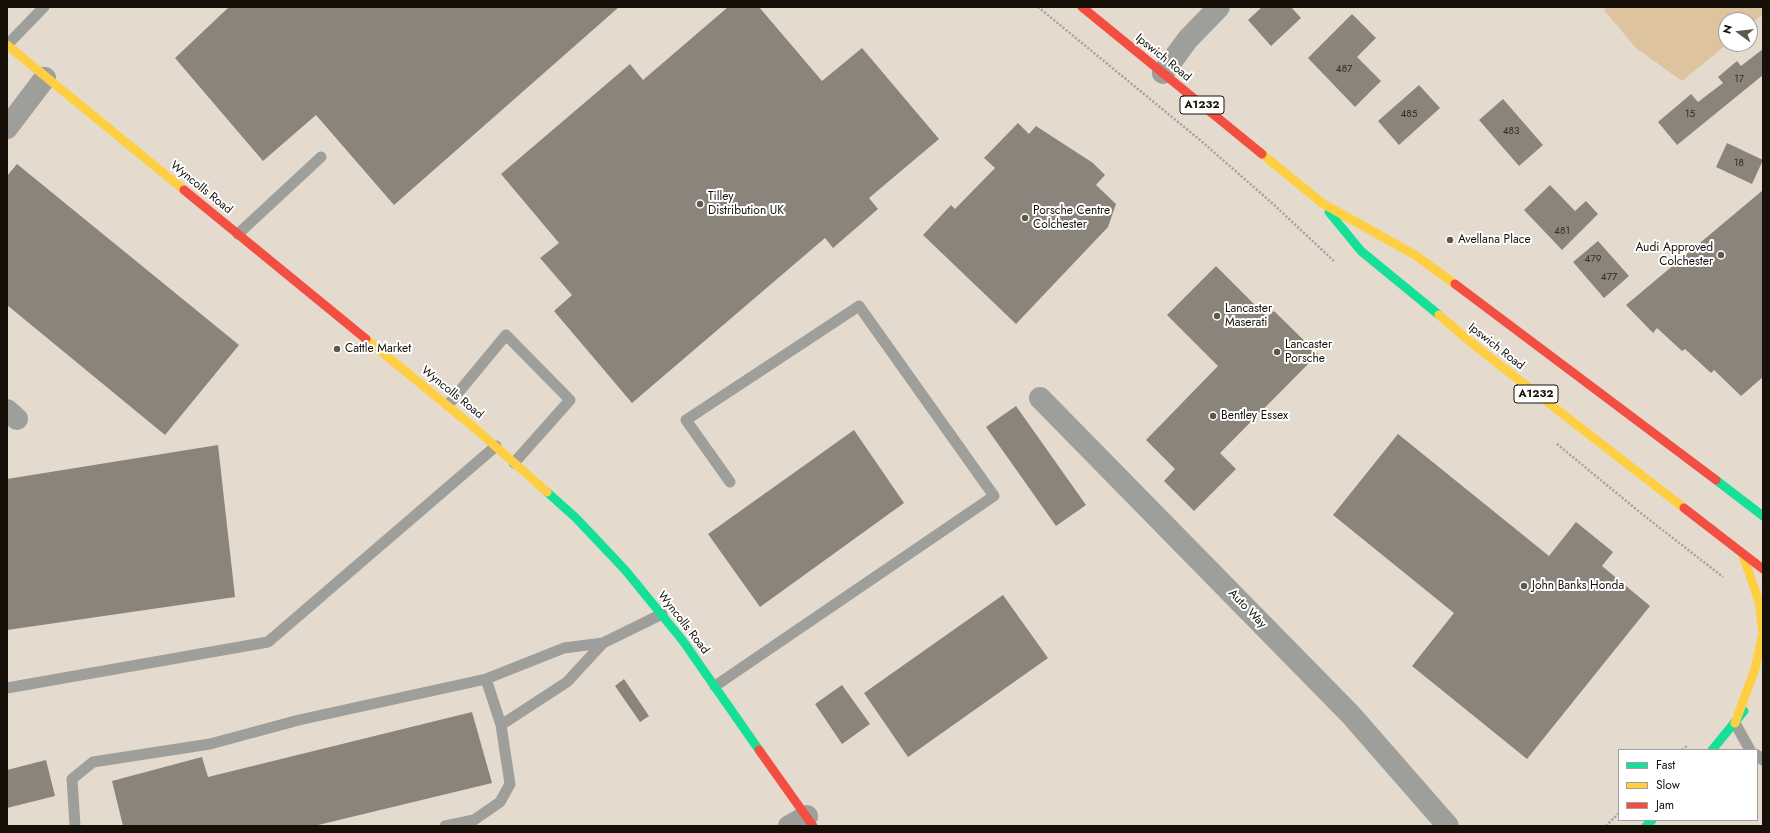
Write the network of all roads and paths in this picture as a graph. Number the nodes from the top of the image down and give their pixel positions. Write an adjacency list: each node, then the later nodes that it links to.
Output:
1 (44, 7): 5 (lane)
2 (1038, 7): 12 (path)
3 (1082, 7): 6 (main road, Ipswich Road / A1232)
4 (1219, 7): 6 (street)
5 (7, 45): 7 (main road, Wyncolls Road)
6 (1163, 73): 10 (main road, Ipswich Road / A1232)
7 (45, 78): 8 (street); 11 (main road, Wyncolls Road)
8 (7, 128)
9 (322, 157): 11 (lane)
10 (1322, 203): 19 (main road, Ipswich Road / A1232); 20 (main road, Ipswich Road / A1232)
11 (238, 234): 14 (main road, Wyncolls Road)
12 (1341, 266)
13 (1040, 398): 39 (street, Auto Way)
14 (448, 405): 16 (main road, Wyncolls Road); 17 (lane)
15 (1552, 440): 22 (path)
16 (496, 446): 17 (main road, Wyncolls Road); 27 (lane)
17 (514, 463): 23 (main road, Wyncolls Road)
18 (730, 482): 26 (lane)
19 (1763, 516)
20 (1743, 555): 21 (main road, Ipswich Road / A1232); 29 (main road)
21 (1763, 569)
22 (1724, 578)
23 (662, 614): 24 (lane); 26 (main road, Wyncolls Road)
24 (602, 643): 25 (lane); 30 (lane)
25 (486, 679): 30 (lane); 37 (lane)
26 (716, 686): 36 (main road, Wyncolls Road)
27 (7, 688)
28 (1754, 698): 29 (main road)
29 (1735, 723): 33 (main road); 34 (lane)
30 (501, 725): 38 (lane)
31 (1688, 744): 32 (path)
32 (1683, 749)
33 (1713, 749)
34 (1749, 749)
35 (1618, 814): 40 (path)
36 (803, 823)
37 (75, 826)
38 (445, 826)
39 (1448, 826)
40 (1606, 826)

